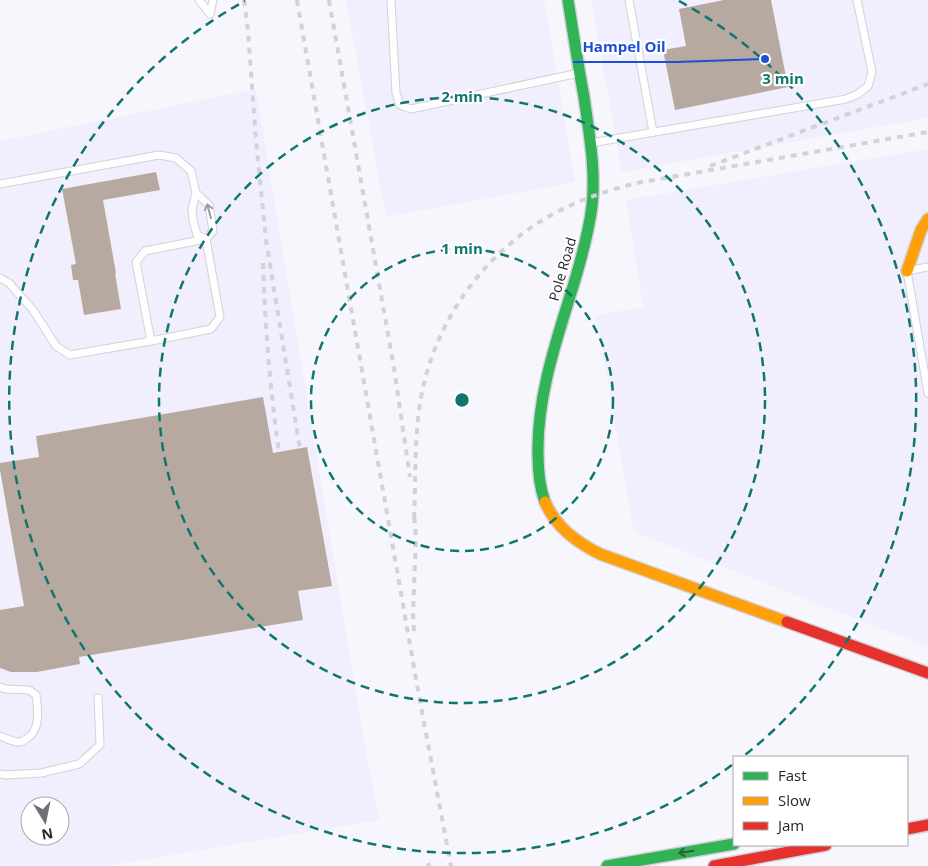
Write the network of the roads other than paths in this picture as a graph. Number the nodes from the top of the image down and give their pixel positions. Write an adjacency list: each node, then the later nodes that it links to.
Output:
1 (199, 0): 2 (lane)
2 (213, 0)
3 (391, 0): 7 (lane)
4 (568, 0): 7 (main road, Pole Road)
5 (629, 0): 8 (lane)
6 (857, 0): 8 (lane)
7 (580, 73): 9 (main road, Pole Road)
8 (652, 132): 9 (lane)
9 (590, 143): 19 (main road, Pole Road)
10 (0, 184): 11 (lane)
11 (196, 193): 13 (lane); 13 (lane, one-way to 11)
12 (928, 219): 15 (main road)
13 (206, 239): 17 (lane); 17 (lane)
14 (928, 267): 15 (lane)
15 (907, 271): 18 (lane)
16 (0, 278): 17 (lane)
17 (151, 340)
18 (928, 393)
19 (928, 673)
20 (0, 687): 22 (lane)
21 (98, 698): 23 (lane)
22 (0, 736)
23 (0, 774)
24 (928, 825): 25 (main road)
25 (908, 829)
26 (733, 844): 28 (main road, one-way to 28)
27 (821, 846): 29 (main road)
28 (607, 866)
29 (714, 866)

